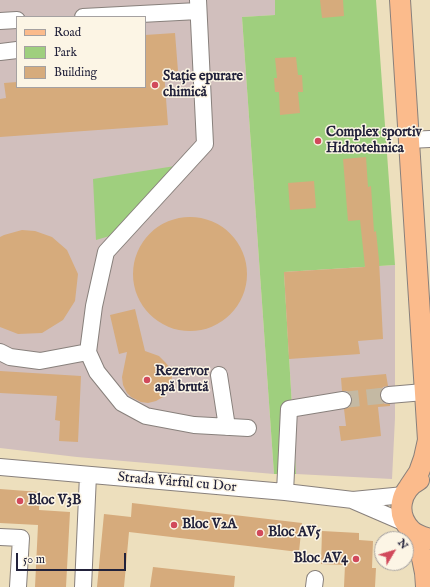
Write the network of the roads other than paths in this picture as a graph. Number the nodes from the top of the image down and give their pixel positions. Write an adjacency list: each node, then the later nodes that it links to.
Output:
1 (400, 0): 9 (main road)
2 (198, 6): 3 (street); 11 (street)
3 (93, 16)
4 (16, 20): 5 (street)
5 (0, 21)
6 (16, 50): 7 (street)
7 (0, 52)
8 (430, 139): 9 (street)
9 (408, 140): 13 (main road)
10 (0, 352): 11 (street)
11 (88, 352): 16 (street)
12 (219, 375): 16 (street)
13 (424, 392): 14 (street); 18 (main road)
14 (389, 395)
15 (343, 400): 23 (street)
16 (227, 427): 17 (street)
17 (248, 428)
18 (429, 444): 22 (main road)
19 (0, 467): 20 (street, Strada Vârful cu Dor)
20 (88, 475): 23 (street, Strada Vârful cu Dor); 30 (street)
21 (430, 477): 22 (main road)
22 (406, 491): 24 (street, Strada Vârful cu Dor); 25 (main road)
23 (285, 492): 24 (street, Strada Vârful cu Dor)
24 (353, 500): 25 (street, Strada Vârful cu Dor)
25 (408, 527): 27 (main road); 28 (main road)
26 (0, 537): 29 (street)
27 (430, 539)
28 (427, 582)
29 (18, 587)
30 (83, 587)

